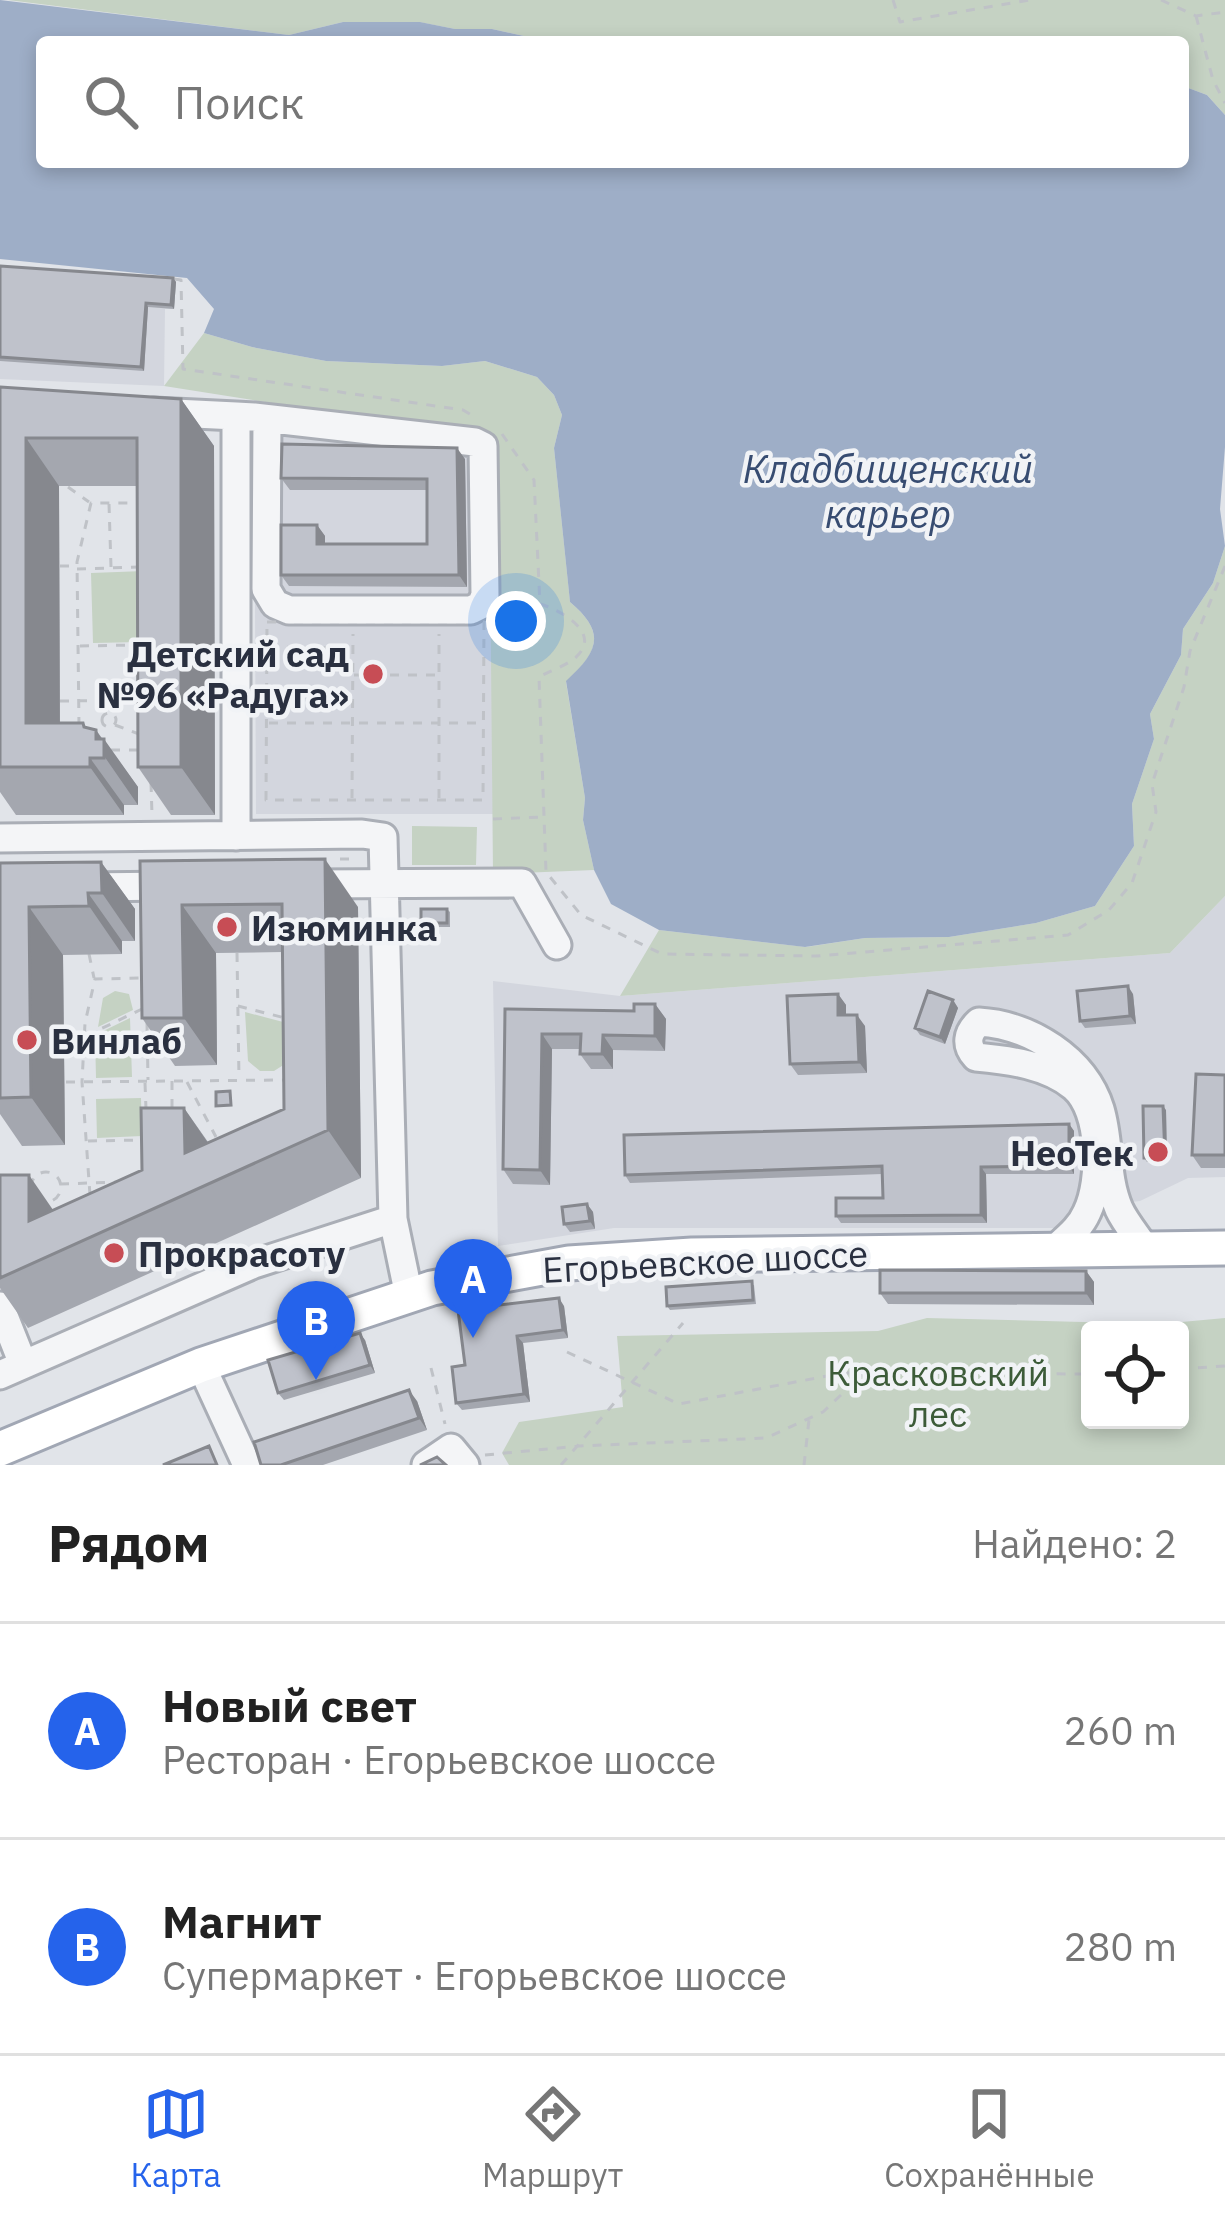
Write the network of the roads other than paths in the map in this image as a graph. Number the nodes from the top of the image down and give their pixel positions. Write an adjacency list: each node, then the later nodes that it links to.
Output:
1 (118, 410): 2 (street)
2 (236, 416): 3 (street); 4 (street)
3 (268, 419): 5 (street); 5 (street)
4 (236, 525): 5 (street); 6 (street)
5 (267, 525)
6 (236, 836): 7 (street); 8 (street)
7 (0, 838)
8 (386, 883): 9 (street); 12 (street); 13 (street)
9 (294, 884)
10 (200, 885): 11 (street)
11 (59, 887)
12 (557, 945)
13 (393, 1219): 17 (street); 20 (street)
14 (1144, 1247): 15 (main road, Егорьевское шоссе); 15 (street); 16 (main road, Егорьевское шоссе)
15 (1056, 1248): 17 (main road, Егорьевское шоссе)
16 (1225, 1248)
17 (409, 1296): 19 (main road, Егорьевское шоссе)
18 (0, 1306): 20 (street)
19 (201, 1365): 21 (main road, Егорьевское шоссе); 23 (street)
20 (12, 1370)
21 (0, 1449)
22 (459, 1457): 24 (street)
23 (247, 1465)
24 (426, 1465)

